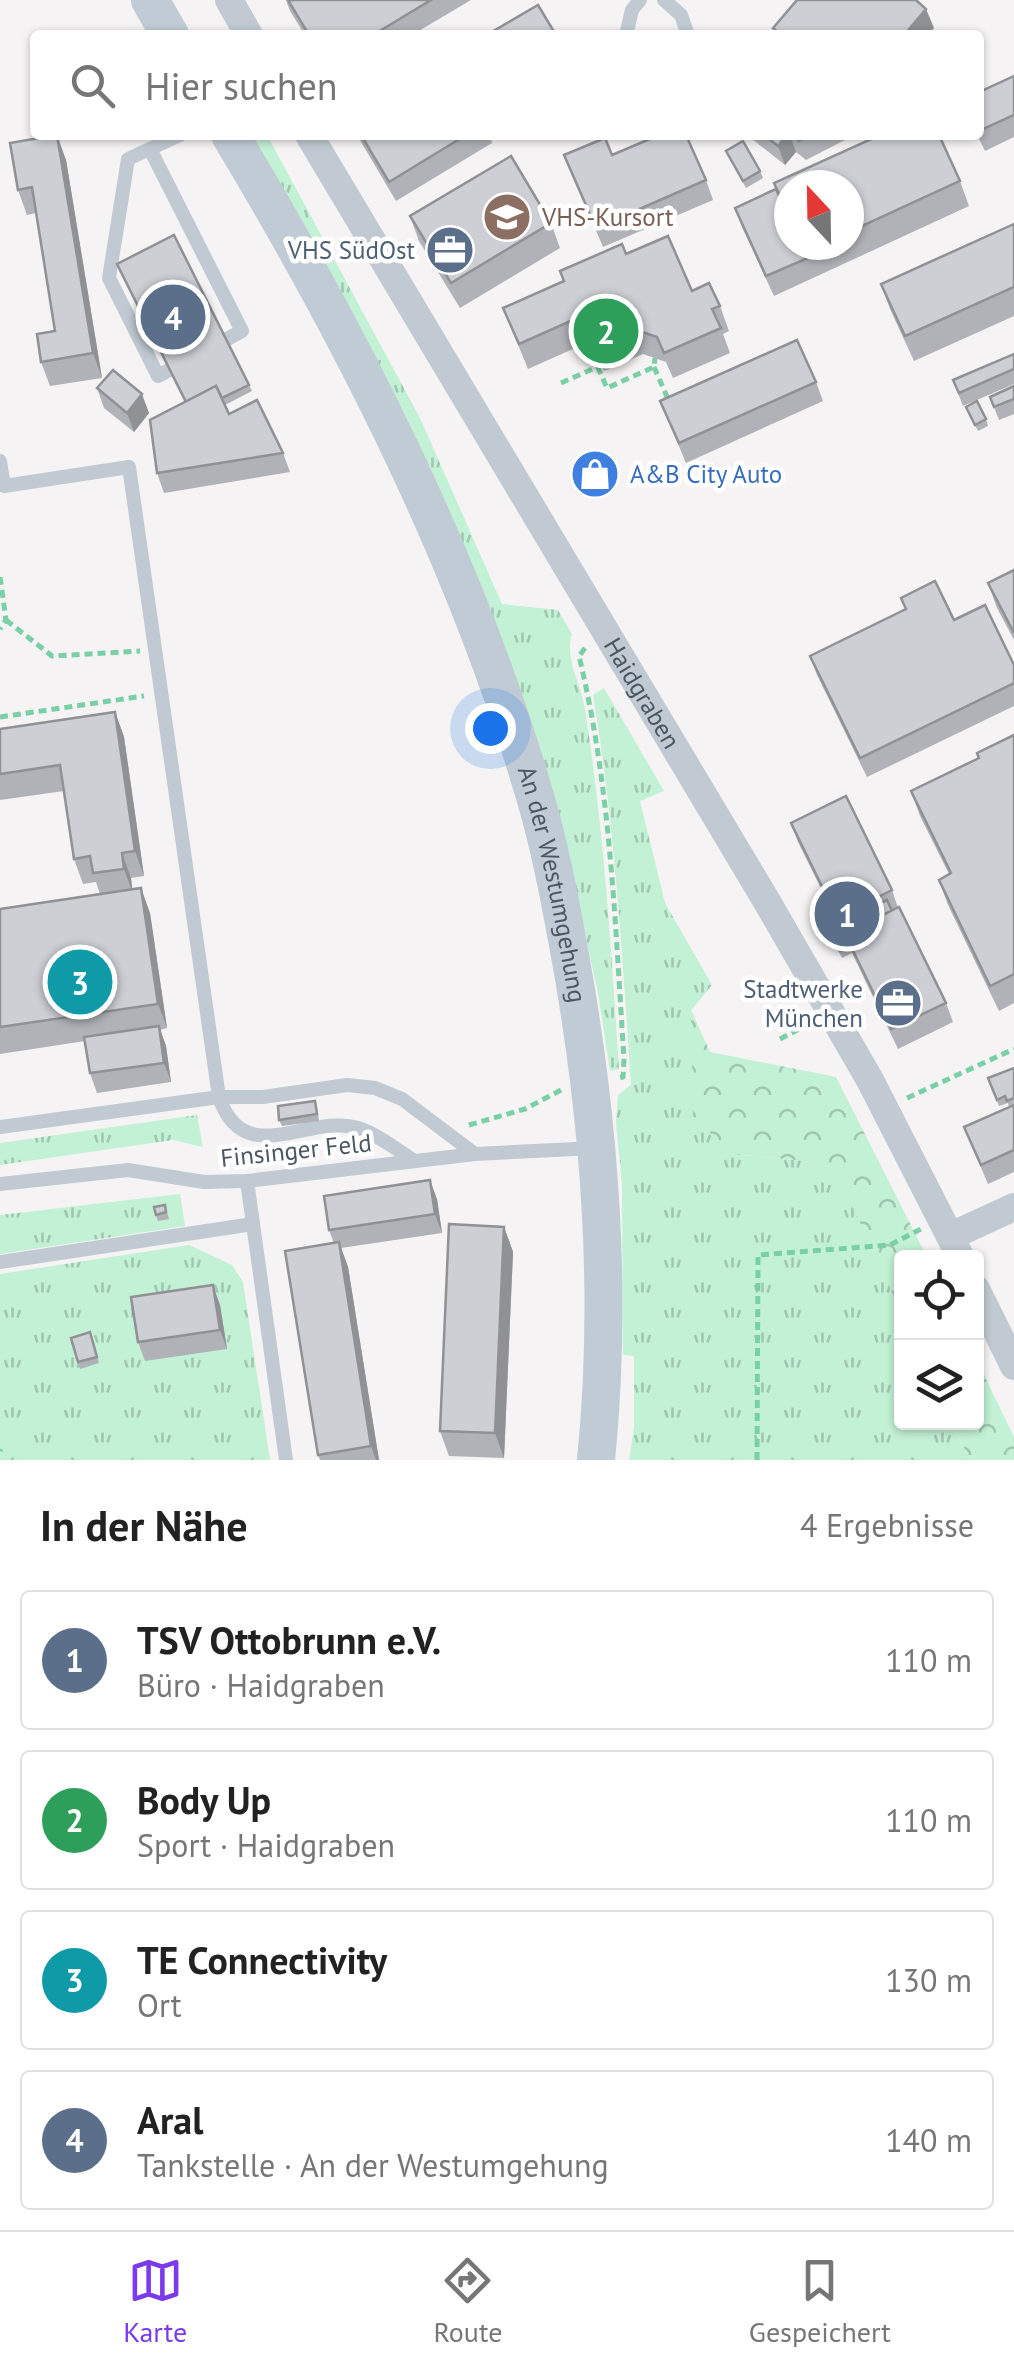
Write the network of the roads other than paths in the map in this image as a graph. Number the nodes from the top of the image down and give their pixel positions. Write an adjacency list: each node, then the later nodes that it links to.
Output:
1 (150, 0): 5 (main road)
2 (228, 0): 6 (street)
3 (640, 0): 7 (lane)
4 (664, 0): 8 (lane)
5 (167, 30)
6 (247, 30)
7 (627, 30)
8 (686, 30)
9 (171, 140): 12 (lane)
10 (233, 140): 16 (main road, An der Westumgehung)
11 (312, 140): 23 (street, Haidgraben)
12 (151, 151): 12 (lane)
13 (0, 461): 14 (lane)
14 (219, 1097): 15 (lane); 17 (lane); 18 (lane)
15 (0, 1127)
16 (597, 1148): 17 (lane, Finsinger Feld); 28 (main road, An der Westumgehung)
17 (475, 1154): 18 (lane, Finsinger Feld)
18 (413, 1160): 19 (lane, Finsinger Feld)
19 (247, 1180): 20 (lane, Finsinger Feld); 22 (lane)
20 (0, 1184)
21 (1014, 1207): 23 (street)
22 (253, 1224): 24 (lane); 27 (lane)
23 (951, 1237)
24 (0, 1262)
25 (984, 1305): 26 (street)
26 (1014, 1366)
27 (286, 1460)
28 (596, 1460)

